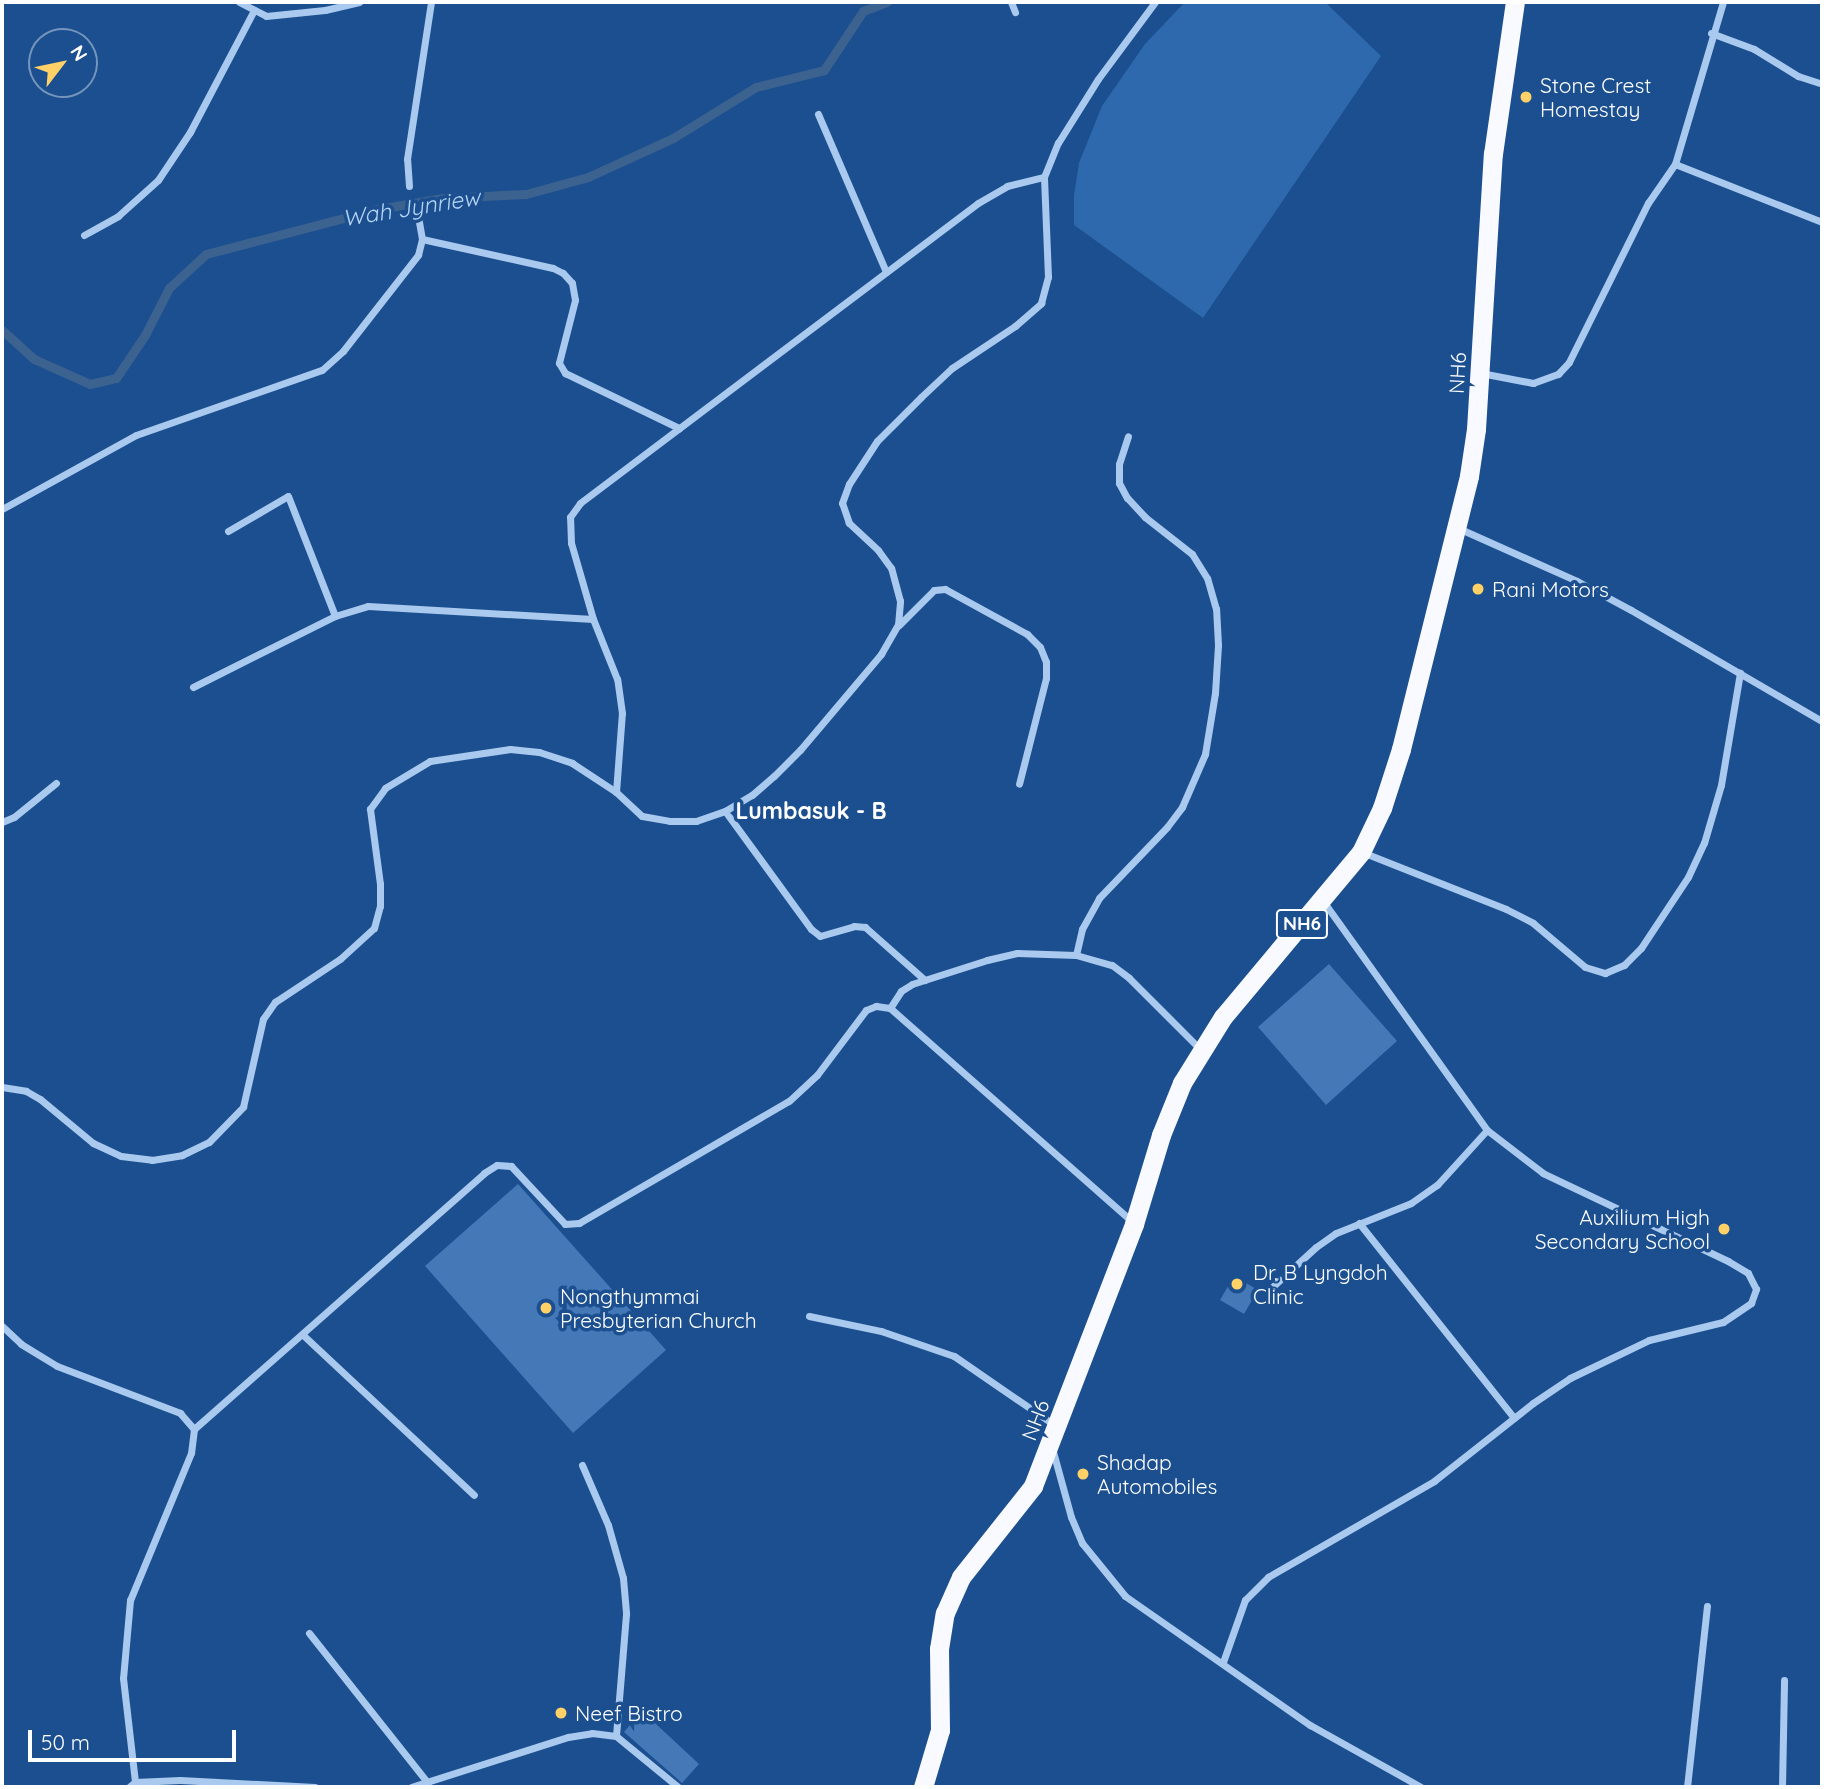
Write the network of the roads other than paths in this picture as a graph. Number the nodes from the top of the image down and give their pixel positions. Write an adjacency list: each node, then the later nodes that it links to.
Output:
1 (239, 2): 8 (street)
2 (359, 2): 8 (street)
3 (430, 2): 15 (street)
4 (1011, 2): 9 (street)
5 (1155, 2): 14 (street)
6 (1515, 2): 21 (highway, NH6 / NH6)
7 (1723, 2): 10 (street)
8 (254, 10): 18 (street)
9 (1016, 12)
10 (1711, 33): 11 (street); 13 (street)
11 (1822, 84)
12 (817, 114): 20 (street)
13 (1675, 164): 17 (street); 21 (street)
14 (1044, 177): 20 (street); 29 (street)
15 (409, 186)
16 (418, 217): 19 (street)
17 (1822, 222)
18 (84, 235)
19 (422, 239): 22 (street); 24 (street)
20 (886, 272): 22 (street)
21 (1480, 373): 25 (highway, NH6 / NH6)
22 (679, 428): 28 (street)
23 (1128, 436): 40 (street)
24 (2, 509)
25 (1455, 527): 30 (street); 38 (highway, NH6 / NH6)
26 (228, 531): 27 (street)
27 (335, 616): 28 (street); 31 (street)
28 (593, 619): 35 (street)
29 (898, 625): 34 (street); 36 (street)
30 (1740, 673): 32 (street); 38 (street)
31 (193, 687)
32 (1822, 721)
33 (55, 783): 37 (street)
34 (1019, 784)
35 (616, 792): 36 (street); 44 (street)
36 (724, 811): 41 (street)
37 (2, 822)
38 (1361, 852): 39 (highway, NH6 / NH6)
39 (1323, 901): 43 (highway, NH6 / NH6); 45 (street)
40 (1076, 955): 41 (street); 43 (street)
41 (925, 980): 42 (street)
42 (890, 1007): 47 (street); 51 (street)
43 (1201, 1050): 47 (highway, NH6 / NH6)
44 (2, 1087)
45 (1487, 1130): 46 (street); 52 (street)
46 (1359, 1223): 48 (street); 52 (street)
47 (1135, 1224): 54 (highway, NH6 / NH6)
48 (1270, 1289)
49 (809, 1316): 54 (street)
50 (2, 1326): 53 (street)
51 (303, 1335): 53 (street); 56 (street)
52 (1514, 1418): 59 (street)
53 (194, 1429): 63 (street)
54 (1054, 1434): 59 (street); 67 (highway, NH6 / NH6)
55 (582, 1465): 61 (street)
56 (474, 1495)
57 (1707, 1606): 69 (street)
58 (309, 1633): 62 (street)
59 (1223, 1662): 68 (street)
60 (1784, 1680): 70 (street)
61 (616, 1736): 62 (street); 66 (street)
62 (428, 1783): 65 (street)
63 (132, 1785): 64 (street)
64 (315, 1787)
65 (411, 1787)
66 (678, 1787)
67 (923, 1787)
68 (1421, 1787)
69 (1688, 1787)
70 (1782, 1787)

